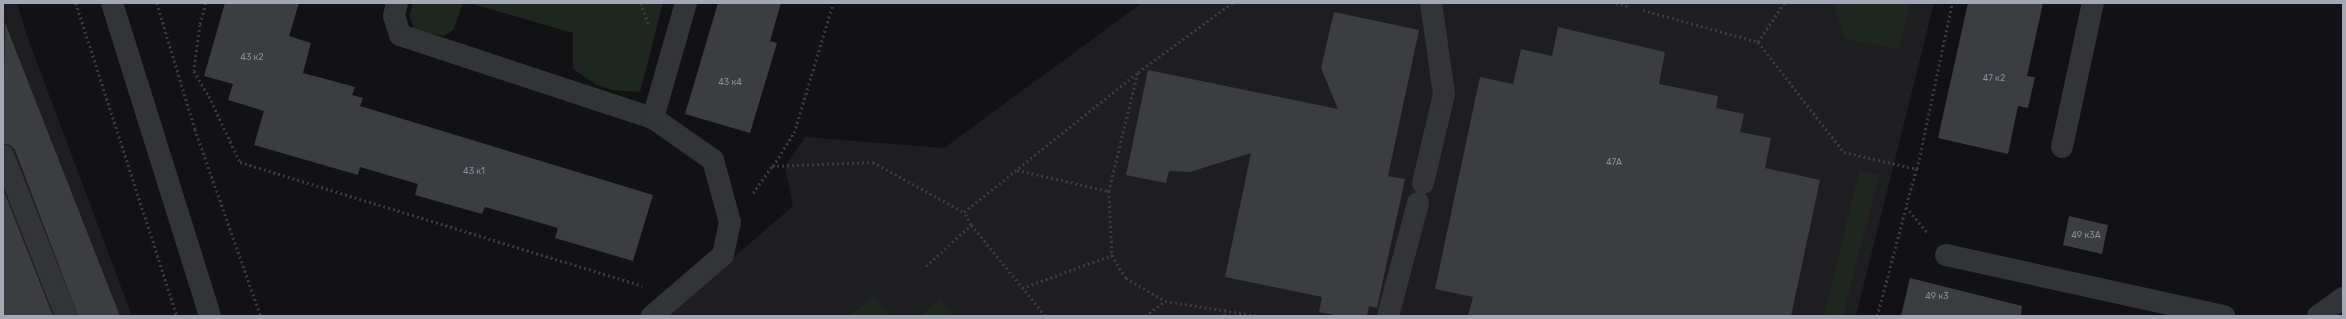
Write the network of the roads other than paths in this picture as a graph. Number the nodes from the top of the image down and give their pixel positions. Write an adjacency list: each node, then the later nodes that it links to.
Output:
1 (112, 3): 12 (street)
2 (397, 3): 6 (street)
3 (686, 3): 6 (street)
4 (1431, 3): 14 (street)
5 (2093, 3): 7 (street)
6 (653, 118): 13 (street)
7 (2062, 147)
8 (3, 155): 11 (street)
9 (1946, 255): 15 (street)
10 (2343, 298): 16 (street)
11 (66, 316)
12 (210, 316)
13 (652, 316)
14 (1388, 316)
15 (2224, 316)
16 (2318, 316)

